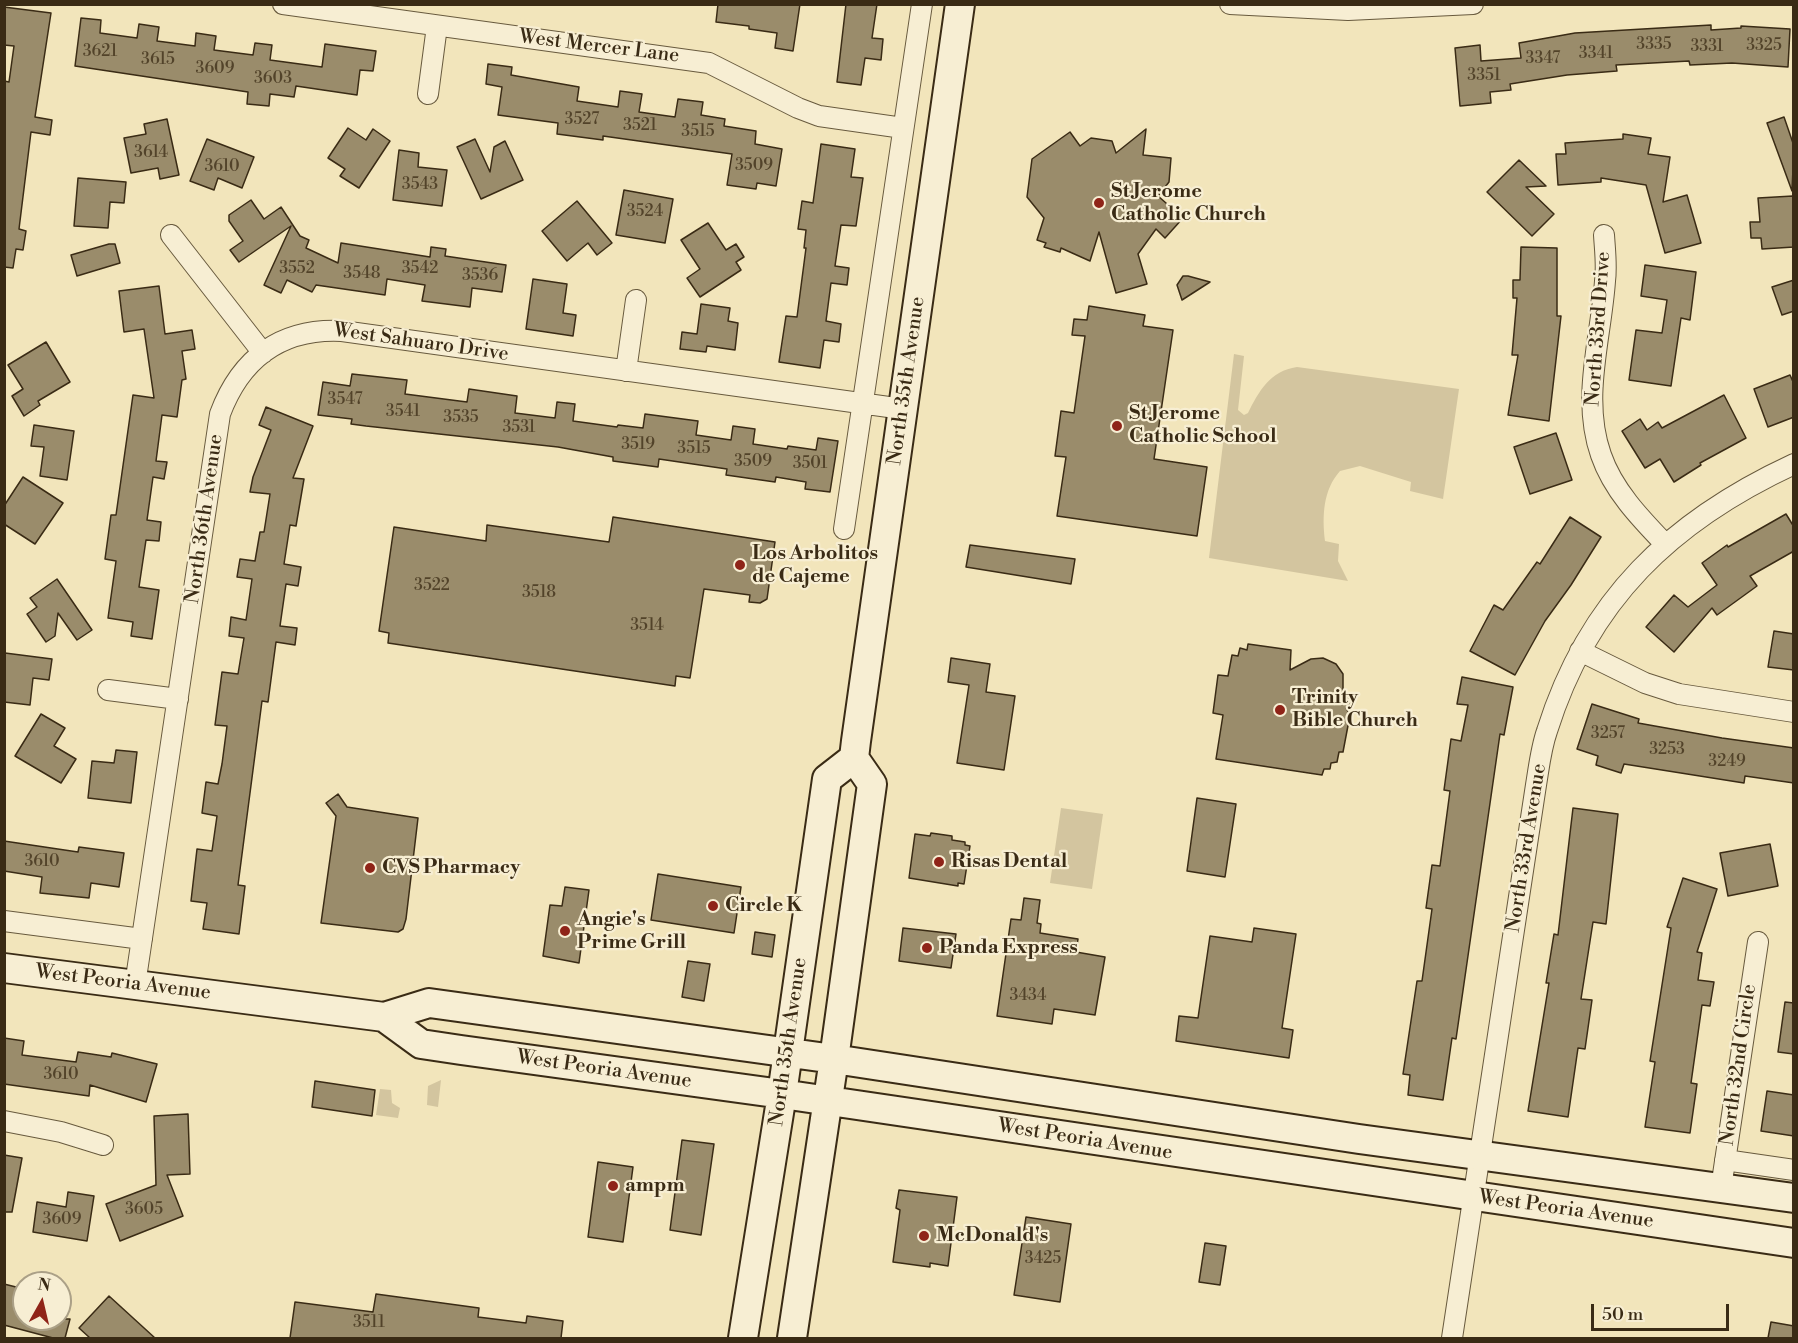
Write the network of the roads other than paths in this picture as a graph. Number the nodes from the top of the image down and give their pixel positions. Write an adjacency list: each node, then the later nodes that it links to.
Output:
1 (283, 4): 7 (street, West Mercer Lane)
2 (922, 4): 9 (street, North 35th Avenue)
3 (960, 4): 16 (main road, North 35th Avenue)
4 (1230, 4): 6 (street)
5 (1473, 4): 6 (street)
6 (1376, 7)
7 (437, 26): 8 (street); 9 (street, West Mercer Lane)
8 (428, 94)
9 (903, 128): 15 (street, North 35th Avenue)
10 (171, 235): 13 (street)
11 (1604, 235): 19 (street, North 33rd Drive)
12 (636, 300): 14 (street)
13 (263, 353): 14 (street, West Sahuaro Drive); 22 (street, North 36th Avenue)
14 (626, 371): 15 (street, West Sahuaro Drive)
15 (862, 404): 16 (street, West Sahuaro Drive); 18 (street, North 35th Avenue)
16 (903, 409): 24 (main road, North 35th Avenue)
17 (1794, 464): 19 (street, North 33rd Avenue)
18 (844, 529)
19 (1665, 544): 20 (street, North 33rd Avenue)
20 (1580, 651): 23 (street); 37 (street, North 33rd Avenue)
21 (108, 690): 22 (street)
22 (178, 699): 26 (street, North 36th Avenue)
23 (1794, 712)
24 (854, 758): 31 (main road, North 35th Avenue); 32 (main road)
25 (4, 921): 26 (street)
26 (142, 939): 29 (street, North 36th Avenue)
27 (1758, 942): 38 (street, North 32nd Circle)
28 (4, 968): 29 (main road, West Peoria Avenue)
29 (135, 986): 30 (main road, West Peoria Avenue)
30 (384, 1017): 31 (main road, West Peoria Avenue); 33 (main road, West Peoria Avenue)
31 (788, 1053): 32 (main road, West Peoria Avenue); 33 (main road, North 35th Avenue)
32 (834, 1059): 34 (main road); 37 (main road, West Peoria Avenue)
33 (782, 1094): 34 (main road, West Peoria Avenue); 44 (main road, North 35th Avenue)
34 (828, 1101): 41 (main road, West Peoria Avenue); 45 (main road)
35 (4, 1121): 36 (street)
36 (104, 1144)
37 (1480, 1153): 40 (main road, West Peoria Avenue); 41 (street, North 33rd Avenue)
38 (1725, 1160): 39 (street); 40 (street, North 32nd Circle)
39 (1794, 1170)
40 (1721, 1188): 42 (main road, West Peoria Avenue)
41 (1474, 1197): 43 (main road, West Peoria Avenue); 46 (street, North 33rd Avenue)
42 (1794, 1198)
43 (1794, 1243)
44 (743, 1338)
45 (792, 1338)
46 (1452, 1338)

